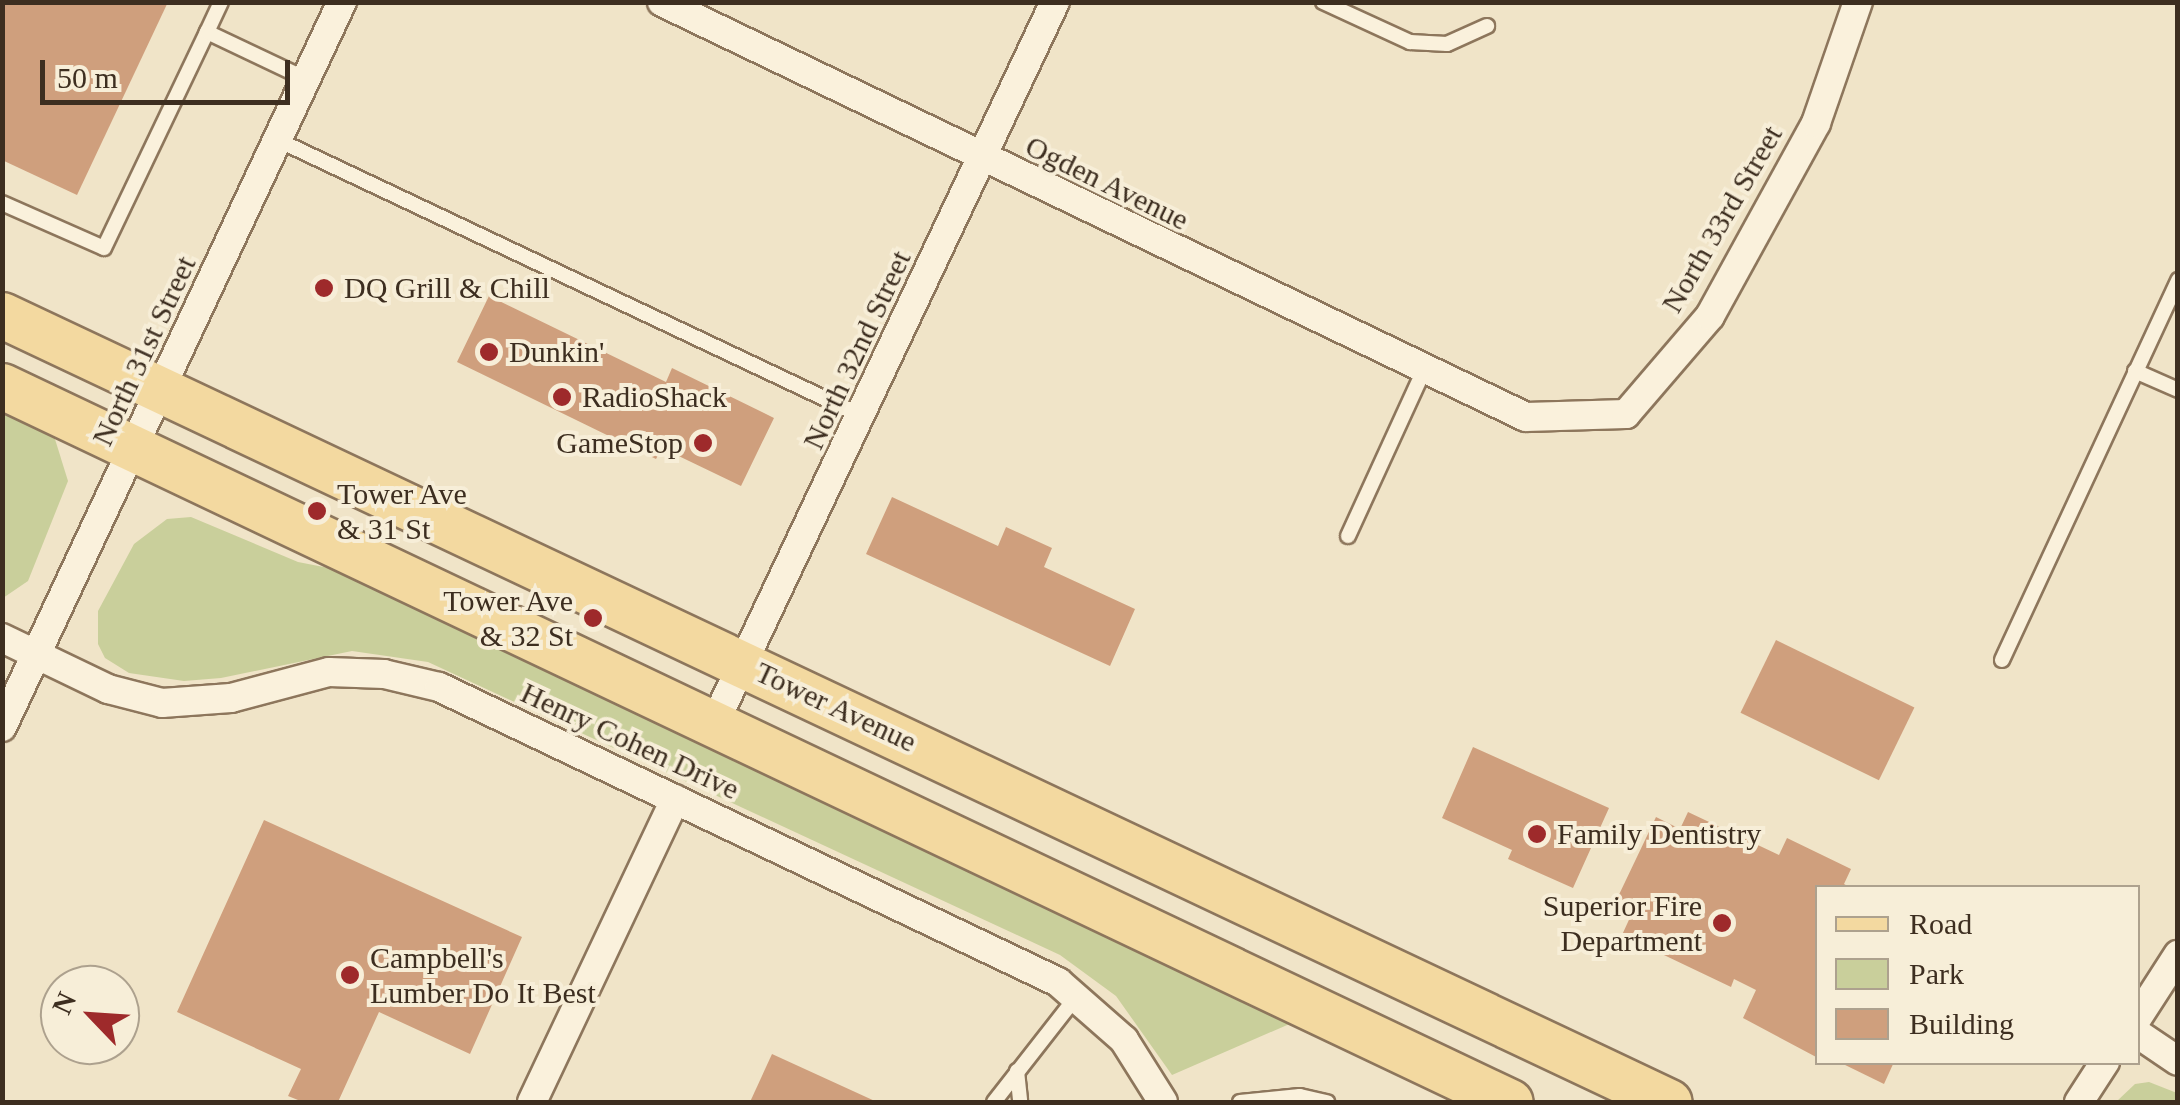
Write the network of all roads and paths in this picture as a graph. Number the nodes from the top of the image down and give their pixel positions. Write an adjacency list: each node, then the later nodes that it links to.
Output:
1 (221, 2): 8 (lane)
2 (342, 2): 9 (street, North 31st Street)
3 (662, 2): 11 (street, Ogden Avenue)
4 (1055, 2): 11 (street, North 32nd Street)
5 (1323, 2): 7 (lane)
6 (1858, 2): 21 (street, North 33rd Street)
7 (1487, 26)
8 (207, 32): 9 (lane); 12 (lane)
9 (306, 79): 10 (street, North 31st Street)
10 (278, 140): 19 (street, North 31st Street); 20 (lane)
11 (982, 158): 15 (street, Ogden Avenue); 20 (street, North 32nd Street)
12 (2, 203)
13 (2178, 280): 16 (lane)
14 (2, 316): 19 (main road, Tower Avenue)
15 (1424, 370): 21 (street, Ogden Avenue); 23 (lane)
16 (2135, 371): 18 (lane); 26 (lane)
17 (2, 386): 22 (main road)
18 (2178, 390)
19 (162, 391): 22 (street, North 31st Street); 27 (main road, Tower Avenue)
20 (862, 416): 27 (street, North 32nd Street)
21 (1526, 417)
22 (135, 448): 25 (street, North 31st Street); 28 (main road)
23 (1348, 536)
24 (2, 638): 25 (street, Henry Cohen Drive)
25 (36, 655): 29 (street, North 31st Street); 30 (street, Henry Cohen Drive)
26 (2002, 660)
27 (744, 664): 28 (street, North 32nd Street); 45 (main road, Tower Avenue)
28 (714, 724): 44 (main road)
29 (2, 727)
30 (675, 798): 32 (street, Henry Cohen Drive); 38 (street)
31 (2178, 955): 33 (street)
32 (1077, 996): 37 (lane); 41 (street, Henry Cohen Drive)
33 (2140, 1014)
34 (2140, 1035): 35 (street)
35 (2178, 1061)
36 (2104, 1065): 46 (street)
37 (1017, 1071): 39 (lane); 40 (lane)
38 (532, 1102)
39 (994, 1102)
40 (1020, 1102)
41 (1163, 1102)
42 (1240, 1102): 43 (lane)
43 (1327, 1102)
44 (1510, 1102)
45 (1668, 1102)
46 (2079, 1102)

